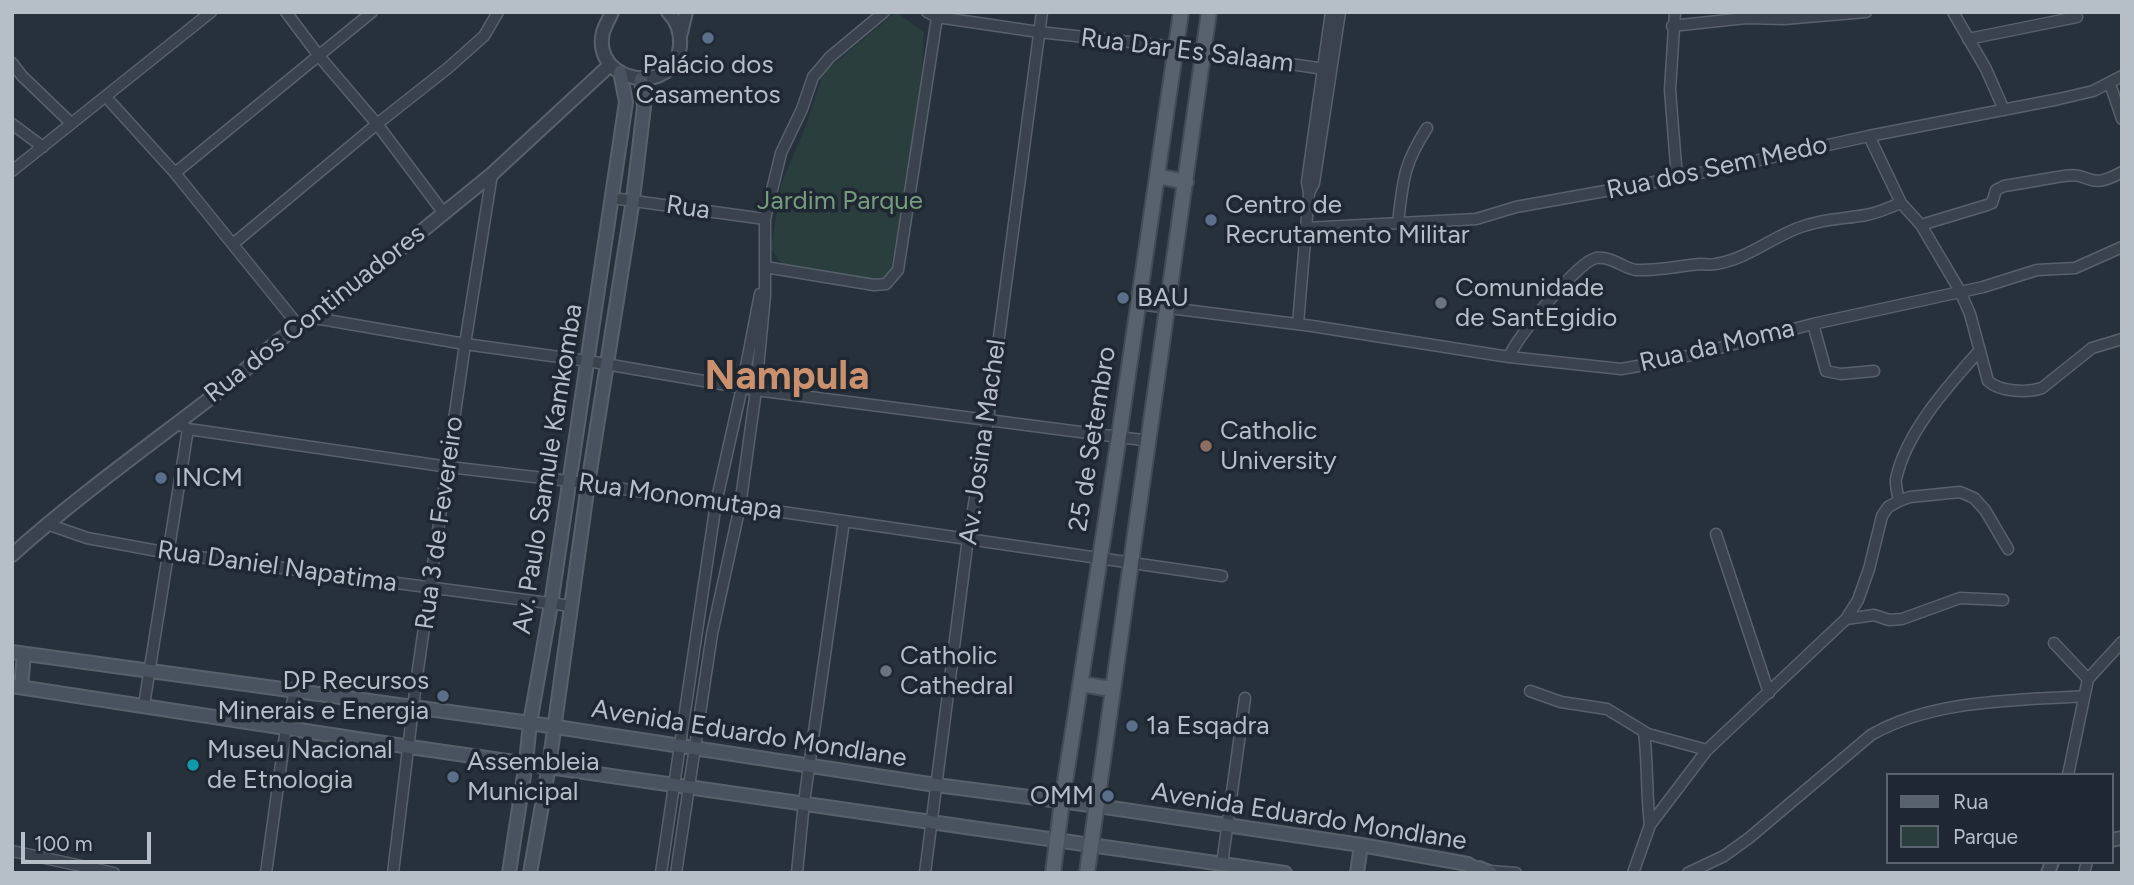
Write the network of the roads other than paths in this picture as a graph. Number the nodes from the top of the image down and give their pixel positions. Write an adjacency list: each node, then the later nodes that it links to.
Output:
1 (211, 12): 32 (street)
2 (286, 12): 25 (street)
3 (372, 12): 25 (street)
4 (498, 12): 37 (street)
5 (612, 12): 27 (street)
6 (668, 12): 21 (street)
7 (685, 12): 21 (street)
8 (884, 12): 52 (street)
9 (1042, 12): 20 (street, Av. Josina Machel)
10 (1181, 12): 23 (main road, 25 de Setembro)
11 (1209, 12): 24 (main road, 25 de Setembro)
12 (1331, 12): 28 (street)
13 (1340, 12): 28 (street)
14 (1675, 12): 19 (street)
15 (1866, 12): 19 (street)
16 (1953, 12): 22 (street)
17 (932, 15): 20 (street, Rua Dar Es Salaam); 58 (street)
18 (2077, 17): 22 (street)
19 (1672, 26): 46 (street)
20 (1039, 32): 23 (street, Rua Dar Es Salaam); 75 (street, Av. Josina Machel)
21 (681, 33): 30 (street)
22 (1968, 39): 33 (street)
23 (1176, 47): 24 (street, Rua Dar Es Salaam); 45 (main road, 25 de Setembro)
24 (1204, 52): 28 (street, Rua Dar Es Salaam); 47 (main road, 25 de Setembro)
25 (319, 56): 37 (street); 43 (street)
26 (12, 63): 35 (street)
27 (615, 69): 30 (street); 44 (street, Rua dos Continuadores); 48 (main road, Av. Paulo Samule Kamkomba)
28 (1327, 69): 55 (street)
29 (2122, 76): 31 (street, Rua dos Sem Medo)
30 (641, 79): 49 (main road, Av. Paulo Samule Kamkomba)
31 (2110, 84): 33 (street, Rua dos Sem Medo); 34 (street)
32 (106, 97): 35 (street); 43 (street)
33 (2004, 110): 39 (street, Rua dos Sem Medo)
34 (2122, 119)
35 (71, 123): 40 (street)
36 (12, 124): 40 (street)
37 (377, 124): 51 (street); 56 (street)
38 (1427, 128): 53 (street)
39 (1869, 136): 46 (street, Rua dos Sem Medo); 50 (street)
40 (43, 147): 41 (street)
41 (12, 171)
42 (2122, 172): 54 (street)
43 (175, 173): 56 (street)
44 (492, 174): 51 (street, Rua dos Continuadores); 67 (street, Rua 3 de Fevereiro)
45 (1157, 177): 47 (main road); 60 (main road, 25 de Setembro)
46 (1677, 178): 53 (street, Rua dos Sem Medo)
47 (1186, 182): 61 (main road, 25 de Setembro)
48 (612, 198): 49 (street, Rua); 70 (main road, Av. Paulo Samule Kamkomba)
49 (633, 199): 52 (street, Rua); 71 (main road, Av. Paulo Samule Kamkomba)
50 (1901, 203): 54 (street); 69 (street)
51 (443, 212): 62 (street, Rua dos Continuadores)
52 (765, 219): 58 (street)
53 (1398, 223): 55 (street, Rua dos Sem Medo)
54 (1921, 225): 59 (street)
55 (1306, 228): 63 (street)
56 (233, 244): 65 (street)
57 (2122, 247): 59 (street, Rua da Moma)
58 (765, 267): 73 (street); 74 (street)
59 (1960, 291): 64 (street, Rua da Moma); 68 (street)
60 (1138, 304): 61 (street, Rua da Moma); 77 (main road, 25 de Setembro)
61 (1168, 307): 63 (street, Rua da Moma); 78 (main road, 25 de Setembro)
62 (315, 318): 65 (street, Rua dos Continuadores); 67 (street)
63 (1298, 324): 69 (street, Rua da Moma)
64 (1813, 324): 69 (street, Rua da Moma); 72 (street)
65 (298, 326): 76 (street, Rua dos Continuadores)
66 (2122, 340): 68 (street)
67 (465, 344): 70 (street); 79 (street, Rua 3 de Fevereiro)
68 (1979, 351): 82 (street)
69 (1509, 357)
70 (588, 361): 71 (street); 80 (main road, Av. Paulo Samule Kamkomba)
71 (606, 364): 73 (street); 81 (main road, Av. Paulo Samule Kamkomba)
72 (1874, 371)
73 (742, 387): 74 (street); 83 (street)
74 (756, 390): 75 (street); 84 (street)
75 (988, 420): 77 (street); 88 (street, Av. Josina Machel)
76 (182, 426): 79 (street, Rua Monomutapa); 86 (street, Rua dos Continuadores); 90 (street)
77 (1119, 436): 78 (street); 92 (main road, 25 de Setembro)
78 (1150, 440): 93 (main road, 25 de Setembro)
79 (449, 467): 80 (street, Rua Monomutapa); 95 (street, Rua 3 de Fevereiro)
80 (569, 481): 81 (street, Rua Monomutapa); 97 (main road, Av. Paulo Samule Kamkomba)
81 (588, 484): 83 (street, Rua Monomutapa); 98 (main road, Av. Paulo Samule Kamkomba)
82 (1899, 501): 89 (street); 99 (street)
83 (716, 503): 84 (street, Rua Monomutapa); 100 (street)
84 (740, 506): 85 (street, Rua Monomutapa); 101 (street)
85 (844, 521): 88 (street, Rua Monomutapa); 129 (street)
86 (47, 524): 90 (street, Rua Daniel Napatima); 91 (street, Rua dos Continuadores)
87 (1716, 534): 114 (street)
88 (968, 541): 92 (street, Rua Monomutapa); 132 (street, Av. Josina Machel)
89 (2008, 549)
90 (169, 553): 95 (street, Rua Daniel Napatima); 105 (street)
91 (12, 555)
92 (1099, 559): 93 (street, Rua Monomutapa); 108 (main road, 25 de Setembro)
93 (1131, 564): 94 (street, Rua Monomutapa); 111 (main road, 25 de Setembro)
94 (1222, 576)
95 (430, 589): 97 (street, Rua Daniel Napatima); 118 (street, Rua 3 de Fevereiro)
96 (2003, 600): 99 (street)
97 (551, 604): 98 (street, Rua Daniel Napatima); 119 (main road, Av. Paulo Samule Kamkomba)
98 (571, 606): 121 (main road, Av. Paulo Samule Kamkomba)
99 (1846, 620): 114 (street)
100 (696, 632): 101 (street); 107 (street)
101 (712, 634): 109 (street)
102 (2122, 642): 106 (street)
103 (2054, 643): 106 (street)
104 (18, 653): 105 (main road, Avenida Eduardo Mondlane); 110 (main road)
105 (148, 672): 113 (main road, Avenida Eduardo Mondlane); 117 (street)
106 (2088, 679): 115 (street)
107 (688, 684): 109 (street); 123 (street)
108 (1081, 684): 111 (main road); 134 (main road, 25 de Setembro)
109 (704, 686): 125 (street)
110 (16, 687): 117 (main road)
111 (1111, 689): 136 (main road, 25 de Setembro)
112 (1530, 691): 122 (street)
113 (295, 692): 118 (main road, Avenida Eduardo Mondlane); 120 (street)
114 (1769, 693): 126 (street)
115 (2084, 696): 130 (street); 162 (street)
116 (1245, 698): 138 (street)
117 (144, 705): 120 (main road)
118 (415, 707): 119 (main road, Avenida Eduardo Mondlane); 124 (street, Rua 3 de Fevereiro)
119 (530, 723): 121 (main road, Avenida Eduardo Mondlane); 127 (main road, Av. Paulo Samule Kamkomba)
120 (286, 727): 124 (main road); 148 (street)
121 (554, 728): 123 (main road, Avenida Eduardo Mondlane); 128 (main road, Av. Paulo Samule Kamkomba)
122 (1644, 732): 126 (street); 139 (street)
123 (680, 746): 125 (main road, Avenida Eduardo Mondlane); 131 (street)
124 (410, 747): 127 (main road); 149 (street, Rua 3 de Fevereiro)
125 (694, 749): 129 (main road, Avenida Eduardo Mondlane); 133 (street)
126 (1707, 750): 139 (street)
127 (526, 762): 128 (main road); 150 (main road, Av. Paulo Samule Kamkomba)
128 (549, 766): 131 (main road); 151 (main road, Av. Paulo Samule Kamkomba)
129 (810, 766): 132 (main road, Avenida Eduardo Mondlane); 135 (street)
130 (2068, 773)
131 (674, 784): 133 (main road); 152 (street)
132 (936, 785): 134 (main road, Avenida Eduardo Mondlane); 137 (street, Av. Josina Machel)
133 (689, 786): 135 (main road); 153 (street)
134 (1062, 801): 136 (main road, Avenida Eduardo Mondlane); 140 (main road, 25 de Setembro)
135 (804, 802): 137 (main road); 154 (street)
136 (1098, 806): 138 (main road, Avenida Eduardo Mondlane); 141 (main road, 25 de Setembro)
137 (931, 822): 140 (main road); 155 (street, Av. Josina Machel)
138 (1227, 825): 142 (main road, Avenida Eduardo Mondlane); 144 (street)
139 (1650, 825): 161 (street)
140 (1058, 840): 141 (main road); 156 (main road, 25 de Setembro)
141 (1092, 845): 144 (main road); 157 (main road, 25 de Setembro)
142 (1361, 845): 145 (main road, Avenida Eduardo Mondlane); 159 (main road)
143 (12, 851): 147 (street)
144 (1222, 864): 158 (main road)
145 (1472, 871): 146 (main road, Avenida Eduardo Mondlane)
146 (1490, 872): 160 (street)
147 (114, 873)
148 (266, 873)
149 (393, 873)
150 (509, 873)
151 (530, 873)
152 (661, 873)
153 (676, 873)
154 (797, 873)
155 (925, 873)
156 (1054, 873)
157 (1087, 873)
158 (1285, 873)
159 (1357, 873)
160 (1516, 873)
161 (1633, 873)
162 (1688, 873)

